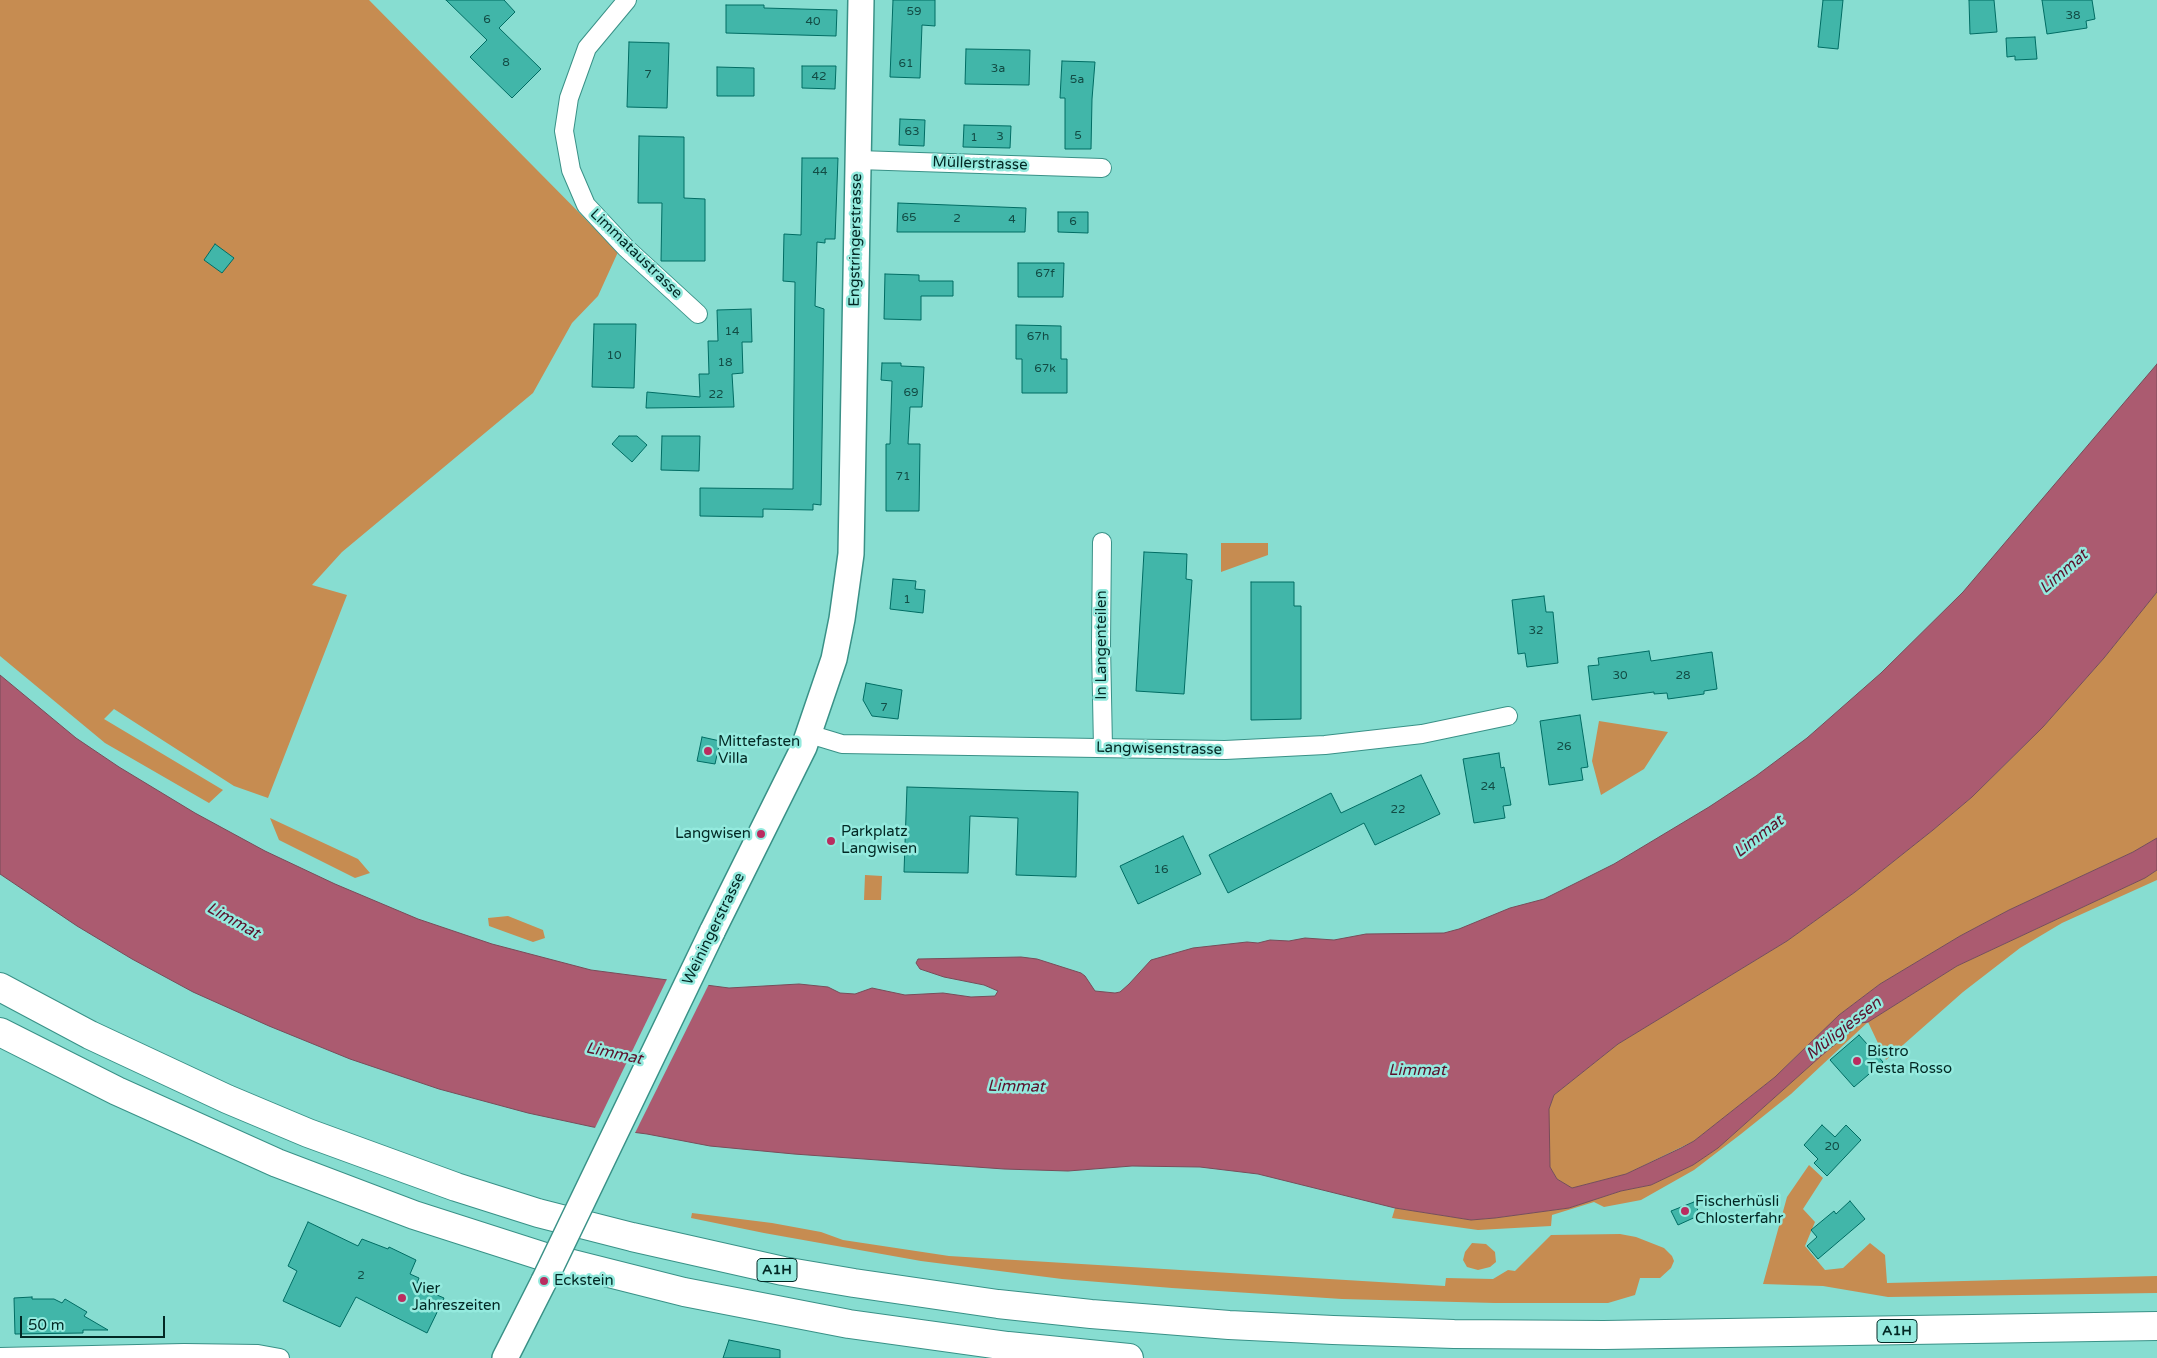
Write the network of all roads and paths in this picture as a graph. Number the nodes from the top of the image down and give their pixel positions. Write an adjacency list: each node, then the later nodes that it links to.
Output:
1 (627, 0): 5 (street, Limmataustrasse)
2 (861, 0): 3 (main road, Engstringerstrasse)
3 (858, 160): 4 (street, Müllerstrasse); 6 (main road, Engstringerstrasse)
4 (1102, 168)
5 (698, 314)
6 (852, 479): 9 (main road, Weiningerstrasse)
7 (1102, 542): 10 (street, In Langenteilen)
8 (1508, 716): 10 (street, Langwisenstrasse)
9 (809, 734): 10 (street, Langwisenstrasse); 15 (main road, Weiningerstrasse, bridge)
10 (1103, 748)
11 (0, 987): 13 (highway, A1H)
12 (0, 1032): 18 (highway)
13 (2157, 1326)
14 (57, 1356): 16 (street); 17 (street)
15 (508, 1357)
16 (0, 1358)
17 (280, 1358)
18 (1129, 1358)

